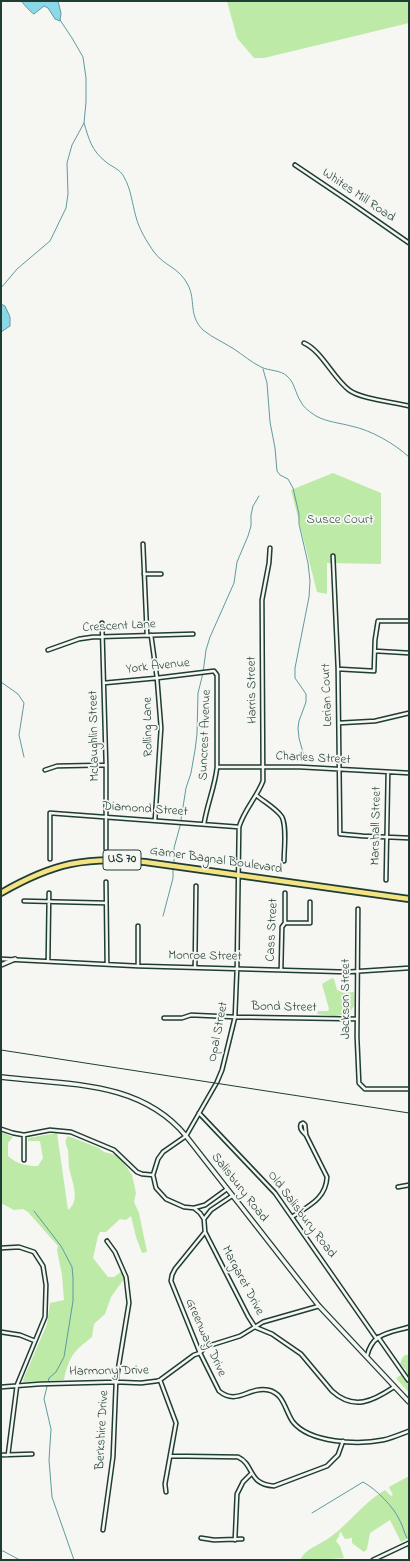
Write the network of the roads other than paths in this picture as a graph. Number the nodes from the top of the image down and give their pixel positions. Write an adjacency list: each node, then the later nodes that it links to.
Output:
1 (295, 165): 2 (street, Whites Mill Road)
2 (409, 243)
3 (304, 343): 4 (street)
4 (409, 406)
5 (143, 544): 8 (street)
6 (270, 548): 27 (street, Harris Street)
7 (333, 556): 19 (street, Lerian Court)
8 (144, 574): 9 (street); 13 (street)
9 (160, 574)
10 (409, 621): 17 (street)
11 (102, 623): 15 (street, McLaughlin Street)
12 (192, 634): 14 (street, Crescent Lane)
13 (147, 635): 14 (street, Crescent Lane); 15 (street, Crescent Lane)
14 (150, 635): 21 (street, Rolling Lane)
15 (102, 637): 16 (street, Crescent Lane); 22 (street, McLaughlin Street)
16 (48, 650)
17 (375, 651): 18 (street); 19 (street)
18 (409, 653)
19 (338, 669): 24 (street, Lerian Court)
20 (214, 671): 21 (street, York Avenue); 26 (street, Suncrest Avenue)
21 (157, 678): 22 (street, York Avenue); 34 (street, Rolling Lane)
22 (104, 683): 25 (street, McLaughlin Street)
23 (409, 713): 24 (street)
24 (339, 723): 29 (street, Lerian Court)
25 (106, 765): 28 (street); 33 (street, McLaughlin Street)
26 (217, 767): 27 (street, Charles Street); 35 (street, Suncrest Avenue)
27 (264, 767): 29 (street, Charles Street); 32 (street, Harris Street)
28 (45, 770)
29 (340, 770): 30 (street, Charles Street); 37 (street, Lerian Court)
30 (388, 772): 31 (street, Charles Street); 37 (street, Marshall Street)
31 (409, 773)
32 (256, 795): 36 (street, Harris Street); 41 (street)
33 (106, 817): 34 (street, Diamond Street); 39 (street, McLaughlin Street); 40 (street, Diamond Street)
34 (155, 820): 35 (street, Diamond Street)
35 (204, 824): 36 (street, Diamond Street)
36 (238, 827): 42 (street, Opal Street)
37 (386, 838): 38 (street); 43 (street, Marshall Street)
38 (409, 838)
39 (106, 849)
40 (50, 859)
41 (284, 860)
42 (238, 876): 46 (highway, Garner Bagnal Boulevard / US 70); 49 (highway, Garner Bagnal Boulevard / US 70); 64 (street, Opal Street)
43 (386, 880)
44 (106, 882): 53 (street)
45 (196, 886): 63 (street)
46 (1, 893)
47 (49, 893): 51 (street)
48 (285, 893): 55 (street, Cass Street)
49 (409, 899)
50 (24, 902): 51 (street)
51 (49, 902): 53 (street); 59 (street)
52 (310, 902): 55 (street)
53 (106, 903): 60 (street)
54 (358, 910): 67 (street, Jackson Street)
55 (285, 923): 66 (street, Cass Street)
56 (138, 926): 62 (street)
57 (1, 959): 58 (street, Monroe Street)
58 (15, 959): 59 (street, Monroe Street); 61 (street)
59 (48, 961): 60 (street, Monroe Street)
60 (107, 964): 62 (street, Monroe Street)
61 (1, 965)
62 (138, 966): 63 (street, Monroe Street)
63 (195, 967): 64 (street, Monroe Street)
64 (237, 968): 66 (street, Monroe Street); 68 (street, Opal Street)
65 (409, 968): 67 (street, Monroe Street)
66 (281, 969): 67 (street, Monroe Street)
67 (357, 972): 70 (street, Jackson Street)
68 (235, 1017): 69 (street, Bond Street); 70 (street, Bond Street); 73 (street, Opal Street)
69 (164, 1018)
70 (357, 1019): 72 (street, Jackson Street)
71 (1, 1077): 77 (street, Salisbury Road)
72 (409, 1089)
73 (199, 1113): 77 (street, Opal Street); 85 (street, Old Salisbury Road)
74 (1, 1129): 75 (street)
75 (24, 1135): 78 (street); 79 (street)
76 (306, 1135): 85 (street)
77 (186, 1136): 79 (street); 82 (street, Salisbury Road)
78 (24, 1160)
79 (153, 1175): 84 (street)
80 (409, 1185): 81 (street)
81 (398, 1187)
82 (227, 1189): 83 (street, Salisbury Road); 84 (street)
83 (232, 1196): 86 (street); 90 (street, Salisbury Road)
84 (194, 1208): 86 (street)
85 (292, 1217): 94 (street, Old Salisbury Road)
86 (204, 1219): 87 (street, Margaret Drive)
87 (205, 1232): 91 (street, Margaret Drive); 96 (street, Greenway Drive)
88 (107, 1241): 100 (street, Berkshire Drive)
89 (1, 1248): 95 (street)
90 (319, 1306): 91 (street, Harmony Drive); 97 (street, Salisbury Road)
91 (255, 1326): 96 (street, Harmony Drive); 103 (street, Margaret Drive)
92 (409, 1327): 94 (street)
93 (1, 1332): 95 (street)
94 (377, 1338): 97 (street); 99 (street, Old Salisbury Road)
95 (35, 1341): 101 (street)
96 (200, 1353): 98 (street, Harmony Drive); 106 (street, Greenway Drive)
97 (366, 1358): 103 (street, Salisbury Road)
98 (160, 1380): 100 (street, Harmony Drive); 110 (street)
99 (408, 1380)
100 (116, 1382): 101 (street, Harmony Drive); 113 (street, Berkshire Drive)
101 (17, 1385): 102 (street, Harmony Drive); 109 (street)
102 (1, 1387)
103 (394, 1387): 104 (street, Salisbury Road)
104 (409, 1402)
105 (409, 1431): 106 (street, Greenway Drive)
106 (343, 1441): 111 (street)
107 (32, 1454): 109 (street)
108 (1, 1455): 109 (street)
109 (8, 1455)
110 (171, 1456): 111 (street); 112 (street)
111 (251, 1474): 115 (street)
112 (166, 1492)
113 (103, 1530)
114 (201, 1538): 115 (street)
115 (235, 1540): 116 (street)
116 (242, 1540)
117 (409, 1543): 118 (street)
118 (373, 1560)

